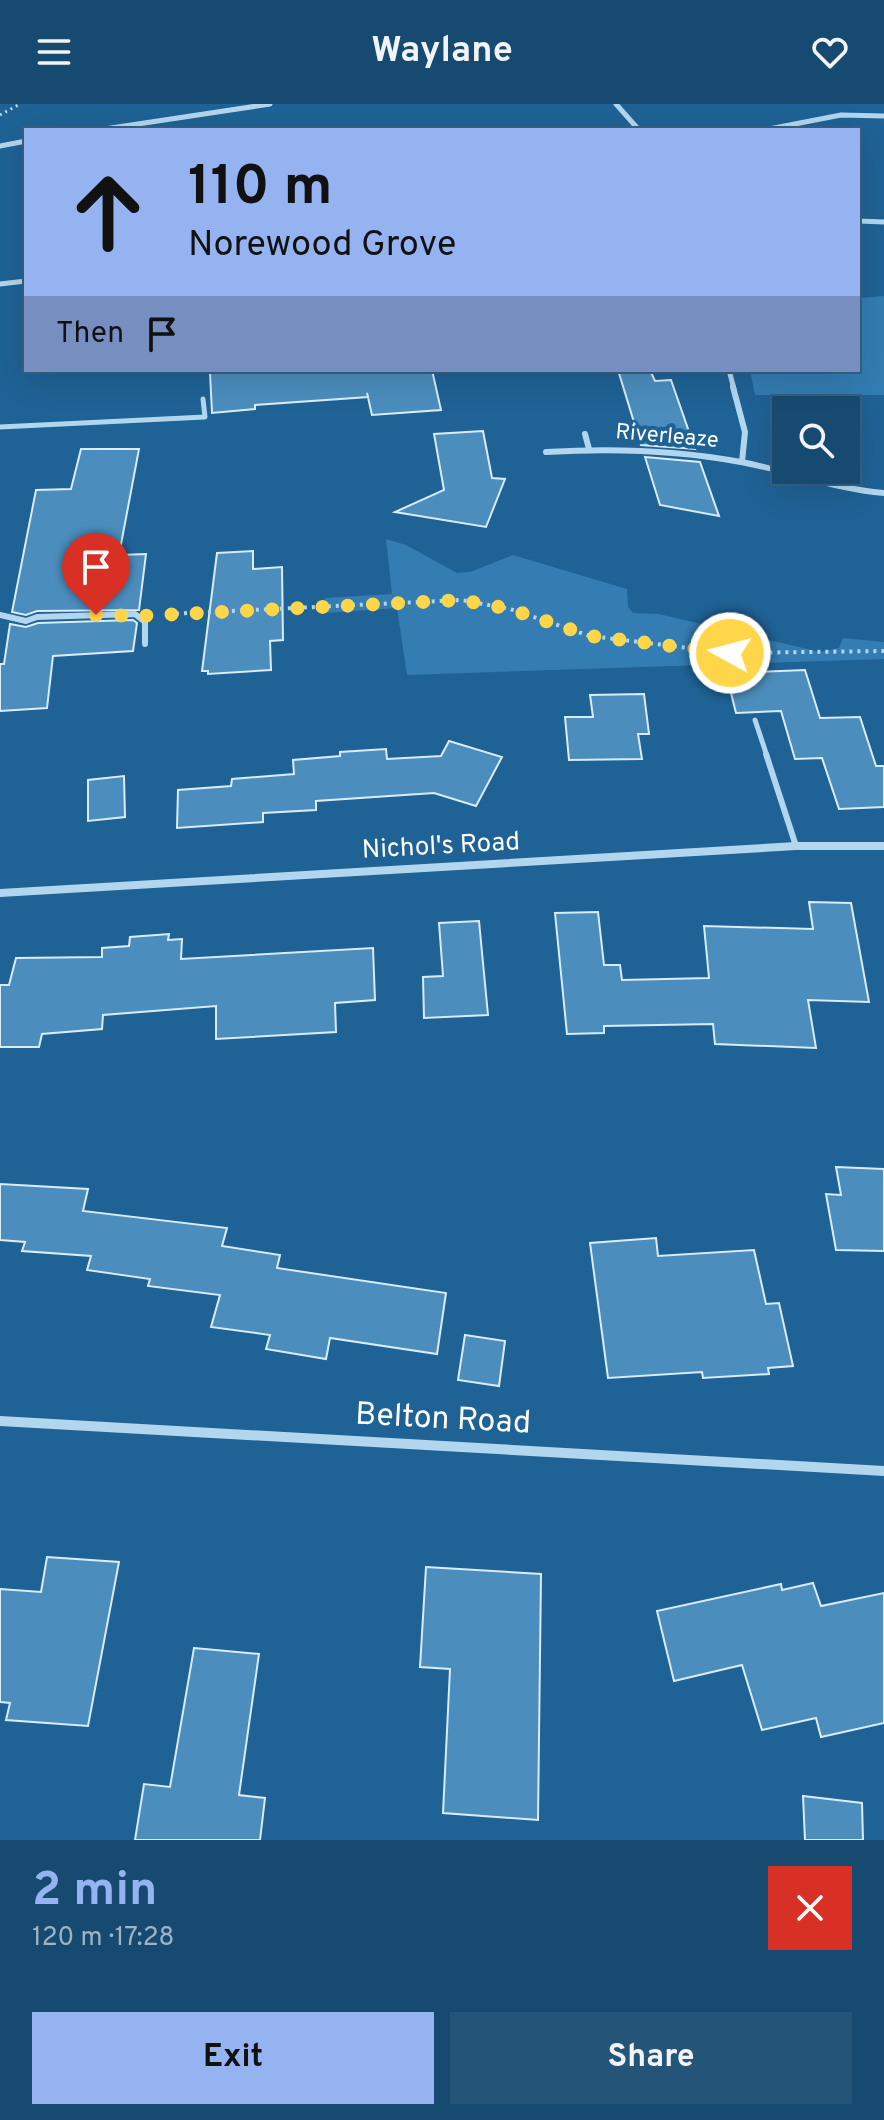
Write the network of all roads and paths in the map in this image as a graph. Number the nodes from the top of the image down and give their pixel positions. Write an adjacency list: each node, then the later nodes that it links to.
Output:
1 (20, 104): 4 (path)
2 (270, 104): 6 (street)
3 (616, 104): 7 (street)
4 (0, 115)
5 (884, 116): 8 (street)
6 (111, 128)
7 (637, 128)
8 (774, 128)
9 (24, 141): 10 (street)
10 (0, 146)
11 (860, 221): 12 (street)
12 (884, 222)
13 (24, 281): 14 (street)
14 (0, 284)
15 (730, 372): 21 (street, Riverleaze)
16 (203, 399): 17 (lane)
17 (0, 427)
18 (585, 434): 19 (street, Riverleaze)
19 (589, 449): 20 (street, Riverleaze); 21 (street, Riverleaze)
20 (546, 452)
21 (742, 462): 22 (street, Riverleaze)
22 (884, 493)
23 (0, 615): 24 (street)
24 (139, 616): 25 (street); 26 (path)
25 (145, 644)
26 (884, 651)
27 (755, 720): 28 (lane)
28 (796, 846): 29 (street, Nichol's Road); 30 (street, Nichol's Road)
29 (884, 846)
30 (0, 893)
31 (0, 1421): 32 (street, Belton Road)
32 (884, 1471)

